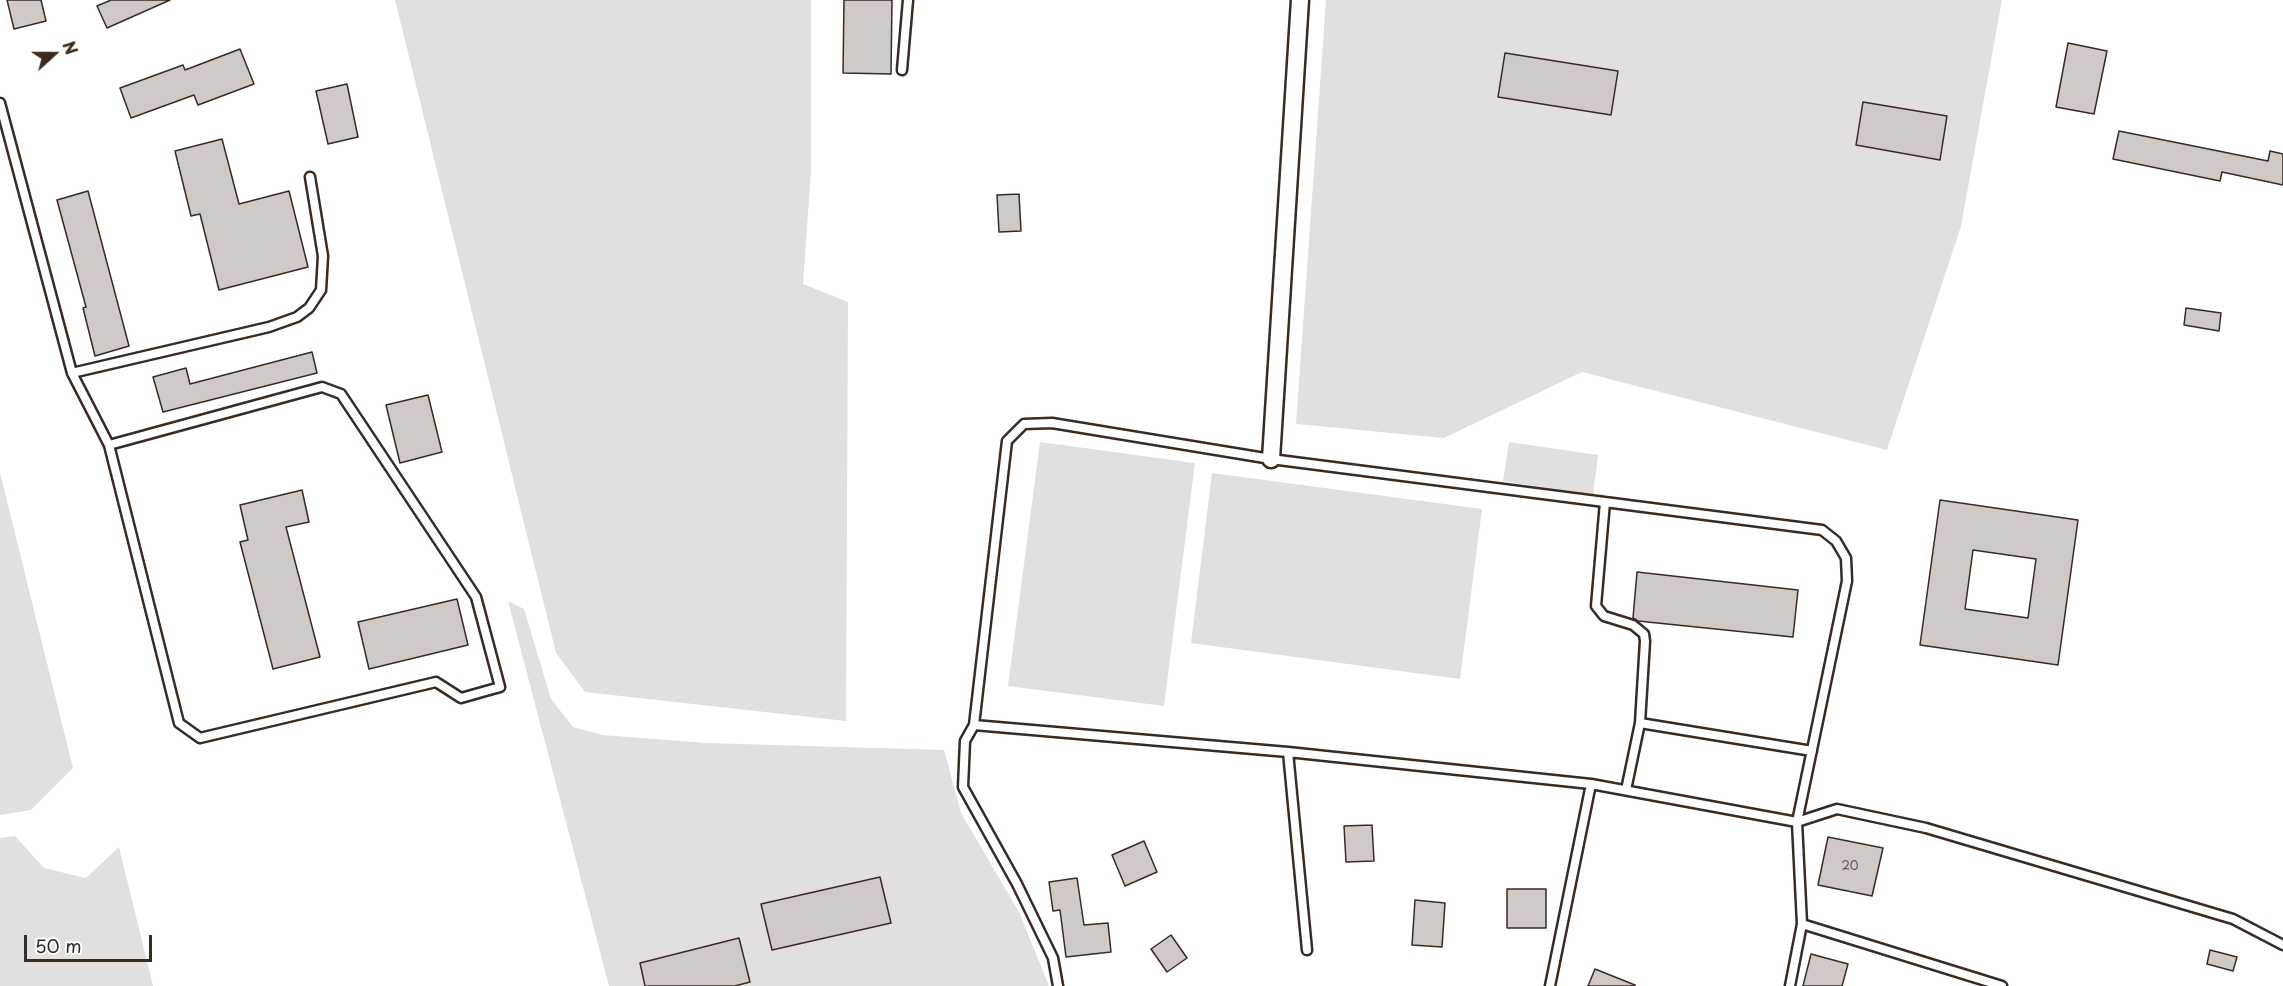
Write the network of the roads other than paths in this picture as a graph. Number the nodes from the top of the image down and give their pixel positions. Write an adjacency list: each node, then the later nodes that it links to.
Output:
1 (908, 0): 3 (lane)
2 (1300, 0): 8 (street)
3 (902, 70)
4 (0, 103): 6 (lane)
5 (310, 177): 6 (lane)
6 (72, 373): 7 (lane)
7 (109, 446): 7 (lane)
8 (1271, 459): 9 (lane); 11 (lane)
9 (1605, 502): 10 (lane); 12 (lane)
10 (1640, 723): 12 (lane); 15 (lane)
11 (974, 725): 13 (lane); 20 (lane)
12 (1812, 751): 16 (lane)
13 (1288, 752): 14 (lane); 19 (lane)
14 (1591, 783): 15 (lane); 21 (lane)
15 (1626, 790): 16 (lane)
16 (1797, 822): 17 (lane); 18 (lane)
17 (1802, 924): 22 (lane); 23 (lane)
18 (2283, 945)
19 (1306, 950)
20 (1058, 986)
21 (1550, 986)
22 (1790, 986)
23 (2002, 986)

